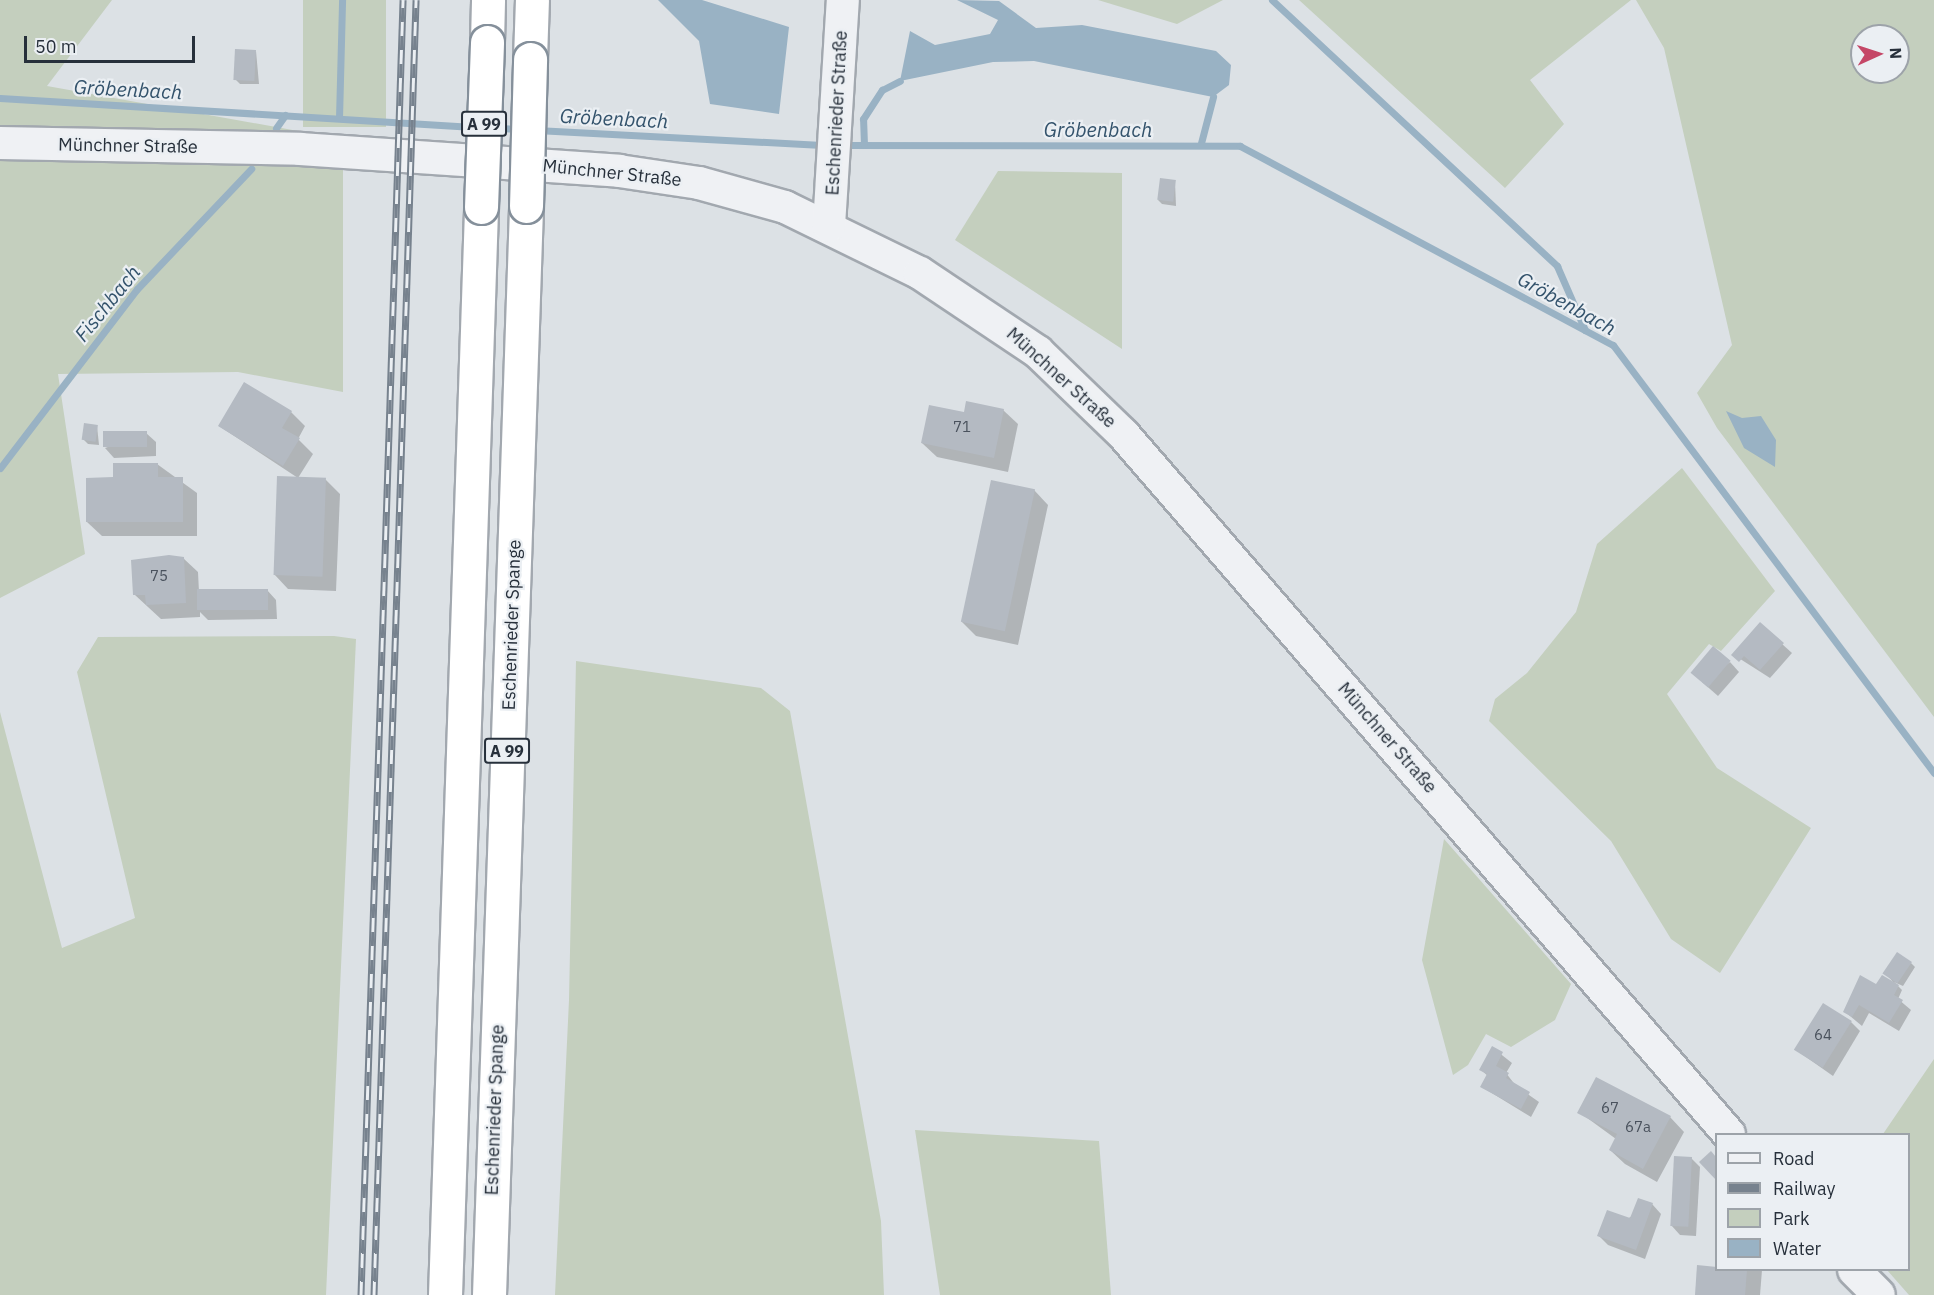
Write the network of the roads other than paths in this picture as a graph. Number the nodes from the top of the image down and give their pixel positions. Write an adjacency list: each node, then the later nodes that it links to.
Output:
1 (488, 0): 8 (highway, A 99, bridge)
2 (531, 0): 9 (highway, Eschenrieder Spange / A 99, bridge)
3 (843, 0): 5 (street, Eschenrieder Straße)
4 (0, 143): 5 (street, Münchner Straße)
5 (829, 226): 6 (street, Münchner Straße)
6 (1728, 1133)
7 (1856, 1271): 10 (street)
8 (445, 1295)
9 (489, 1295)
10 (1880, 1295)

